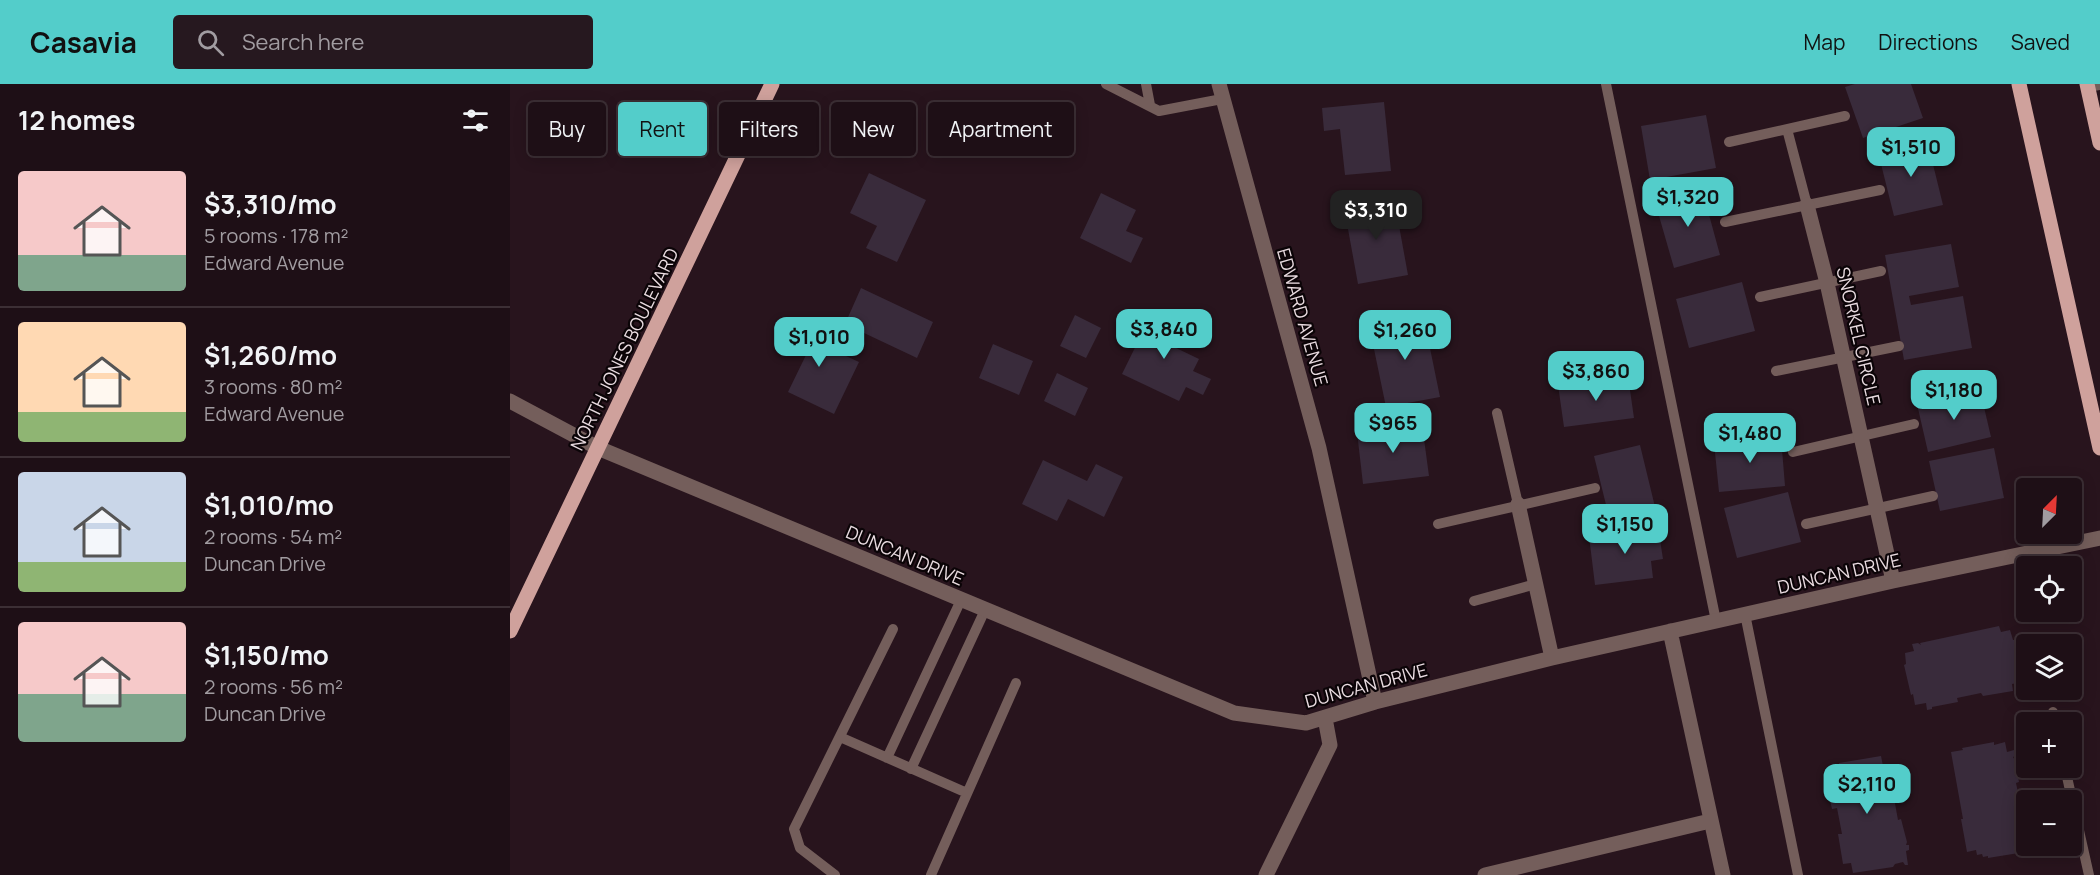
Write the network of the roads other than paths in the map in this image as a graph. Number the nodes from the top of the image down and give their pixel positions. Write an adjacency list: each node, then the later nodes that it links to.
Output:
1 (772, 84): 26 (main road, NORTH JONES BOULEVARD)
2 (1106, 84): 8 (lane)
3 (1146, 84): 8 (lane)
4 (1606, 84): 42 (lane)
5 (2019, 84): 27 (main road)
6 (2092, 85): 12 (main road)
7 (1220, 91): 8 (lane); 48 (street, EDWARD AVENUE)
8 (1150, 105)
9 (1845, 116): 10 (lane)
10 (1786, 129): 11 (lane); 14 (lane)
11 (1729, 142)
12 (2100, 143)
13 (1880, 190): 14 (lane)
14 (1808, 205): 15 (lane); 17 (street, SNORKEL CIRCLE)
15 (1725, 222)
16 (1881, 271): 17 (lane)
17 (1827, 283): 18 (lane); 20 (street, SNORKEL CIRCLE)
18 (1760, 297)
19 (1899, 346): 20 (lane)
20 (1844, 358): 21 (lane); 25 (street, SNORKEL CIRCLE)
21 (1776, 371)
22 (510, 401): 26 (street, DUNCAN DRIVE)
23 (1497, 413): 31 (lane)
24 (1914, 424): 25 (lane)
25 (1861, 436): 28 (lane); 32 (street, SNORKEL CIRCLE)
26 (598, 448): 38 (street, DUNCAN DRIVE); 44 (main road, NORTH JONES BOULEVARD)
27 (2100, 448)
28 (1793, 452)
29 (1595, 488): 31 (lane)
30 (1933, 496): 32 (lane)
31 (1518, 504): 33 (lane); 37 (street)
32 (1877, 508): 34 (lane); 36 (street, SNORKEL CIRCLE)
33 (1438, 524)
34 (1806, 524)
35 (2100, 538): 36 (street, DUNCAN DRIVE)
36 (1893, 581): 41 (street, DUNCAN DRIVE)
37 (1536, 584): 39 (lane); 46 (street)
38 (961, 600): 40 (street, DUNCAN DRIVE); 51 (lane)
39 (1474, 601)
40 (985, 609): 49 (street, DUNCAN DRIVE); 52 (lane)
41 (1745, 614): 42 (street, DUNCAN DRIVE); 61 (lane)
42 (1716, 621): 45 (street, DUNCAN DRIVE)
43 (893, 629): 50 (lane)
44 (510, 631)
45 (1670, 631): 46 (street, DUNCAN DRIVE); 55 (street)
46 (1552, 658): 48 (street, DUNCAN DRIVE)
47 (1016, 683): 54 (lane)
48 (1374, 702): 49 (street, DUNCAN DRIVE)
49 (1324, 718): 58 (street)
50 (840, 737): 51 (lane); 56 (lane)
51 (887, 758): 52 (lane)
52 (911, 769): 54 (lane)
53 (2067, 778): 62 (lane)
54 (967, 794): 57 (lane)
55 (1710, 821): 59 (street); 60 (street)
56 (835, 875)
57 (931, 875)
58 (1266, 875)
59 (1485, 875)
60 (1723, 875)
61 (1798, 875)
62 (2088, 875)

